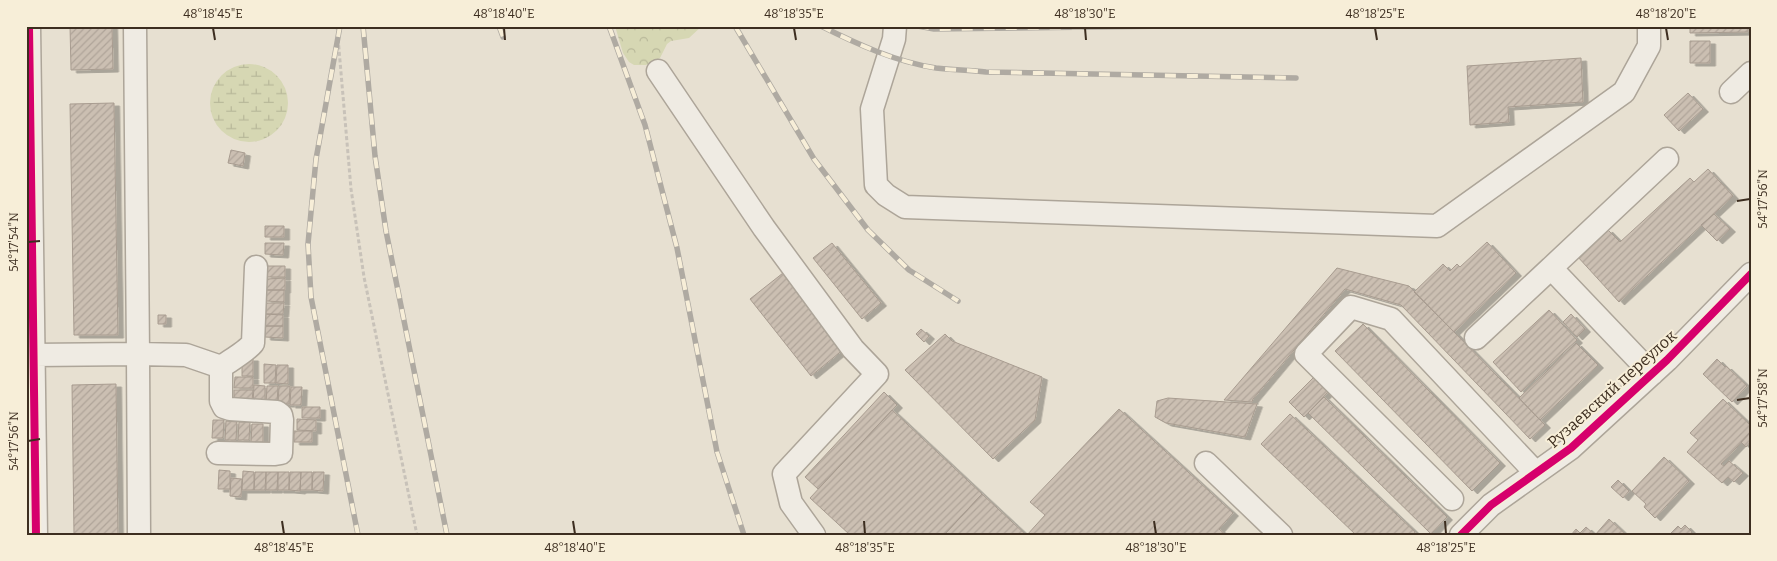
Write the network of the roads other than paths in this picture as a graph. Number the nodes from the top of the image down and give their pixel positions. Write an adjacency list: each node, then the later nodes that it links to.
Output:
1 (29, 26): 9 (street)
2 (135, 26): 15 (street)
3 (896, 26): 4 (street)
4 (1649, 26)
5 (658, 71): 25 (street)
6 (1751, 73): 7 (street)
7 (1731, 92)
8 (1667, 159): 11 (street)
9 (29, 185): 13 (street)
10 (256, 267): 17 (street)
11 (1551, 268): 14 (street); 18 (street)
12 (1751, 274): 18 (street, Рузаевский переулок)
13 (30, 310): 16 (street)
14 (1476, 338)
15 (138, 354): 16 (street); 17 (street); 24 (street)
16 (33, 355): 23 (street)
17 (221, 368): 19 (street)
18 (1652, 374): 21 (street, Рузаевский переулок)
19 (218, 453)
20 (1206, 463): 26 (street)
21 (1536, 473): 22 (street); 27 (street, Рузаевский переулок)
22 (1452, 499)
23 (36, 535)
24 (139, 535)
25 (814, 535)
26 (1281, 535)
27 (1461, 535)

